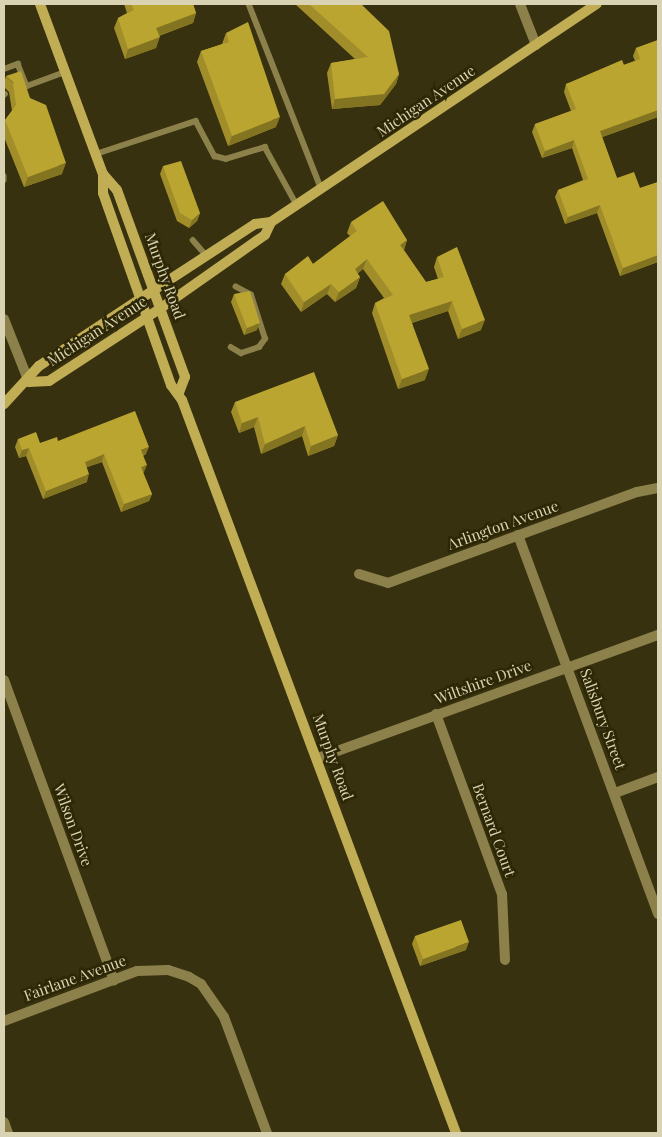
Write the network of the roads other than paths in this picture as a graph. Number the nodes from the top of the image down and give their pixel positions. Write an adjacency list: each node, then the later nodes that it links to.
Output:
1 (40, 4): 7 (street, Murphy Road)
2 (249, 4): 12 (lane)
3 (520, 4): 5 (street)
4 (597, 4): 5 (street, Michigan Avenue)
5 (536, 45): 12 (street, Michigan Avenue)
6 (4, 69): 8 (lane)
7 (65, 72): 8 (lane); 10 (street, Murphy Road)
8 (27, 86): 9 (lane)
9 (20, 88)
10 (96, 154): 11 (street, Murphy Road); 13 (lane)
11 (103, 174): 18 (street, Murphy Road); 19 (street, Murphy Road)
12 (321, 188): 13 (street, Michigan Avenue)
13 (297, 205): 14 (street, Michigan Avenue)
14 (271, 222): 16 (street, Michigan Avenue); 20 (street, Michigan Avenue)
15 (193, 240): 16 (lane)
16 (207, 256): 18 (street, Michigan Avenue)
17 (236, 287): 23 (lane)
18 (154, 290): 19 (street, Michigan Avenue); 20 (street, Murphy Road)
19 (140, 298): 21 (street, Murphy Road); 24 (street, Michigan Avenue)
20 (161, 308): 21 (street, Michigan Avenue); 25 (street, Murphy Road)
21 (146, 317): 24 (street, Michigan Avenue); 25 (street, Murphy Road)
22 (4, 319): 24 (street)
23 (231, 347)
24 (29, 382): 26 (street, Michigan Avenue)
25 (179, 392): 34 (street, Murphy Road)
26 (4, 404)
27 (658, 488): 28 (street, Arlington Avenue)
28 (518, 536): 29 (street, Arlington Avenue); 31 (street, Salisbury Street)
29 (359, 574)
30 (658, 635): 31 (street, Wiltshire Drive)
31 (568, 667): 33 (street, Wiltshire Drive); 36 (street, Salisbury Street)
32 (4, 680): 39 (street, Wilson Drive)
33 (436, 714): 34 (street, Wiltshire Drive); 38 (street, Bernard Court)
34 (318, 758): 44 (street, Murphy Road)
35 (658, 777): 36 (street)
36 (614, 793): 37 (street, Salisbury Street)
37 (658, 914)
38 (505, 960)
39 (114, 980): 40 (street, Fairlane Avenue); 43 (street, Fairlane Avenue)
40 (4, 1021)
41 (4, 1122): 42 (street)
42 (8, 1133)
43 (267, 1133)
44 (456, 1133)

